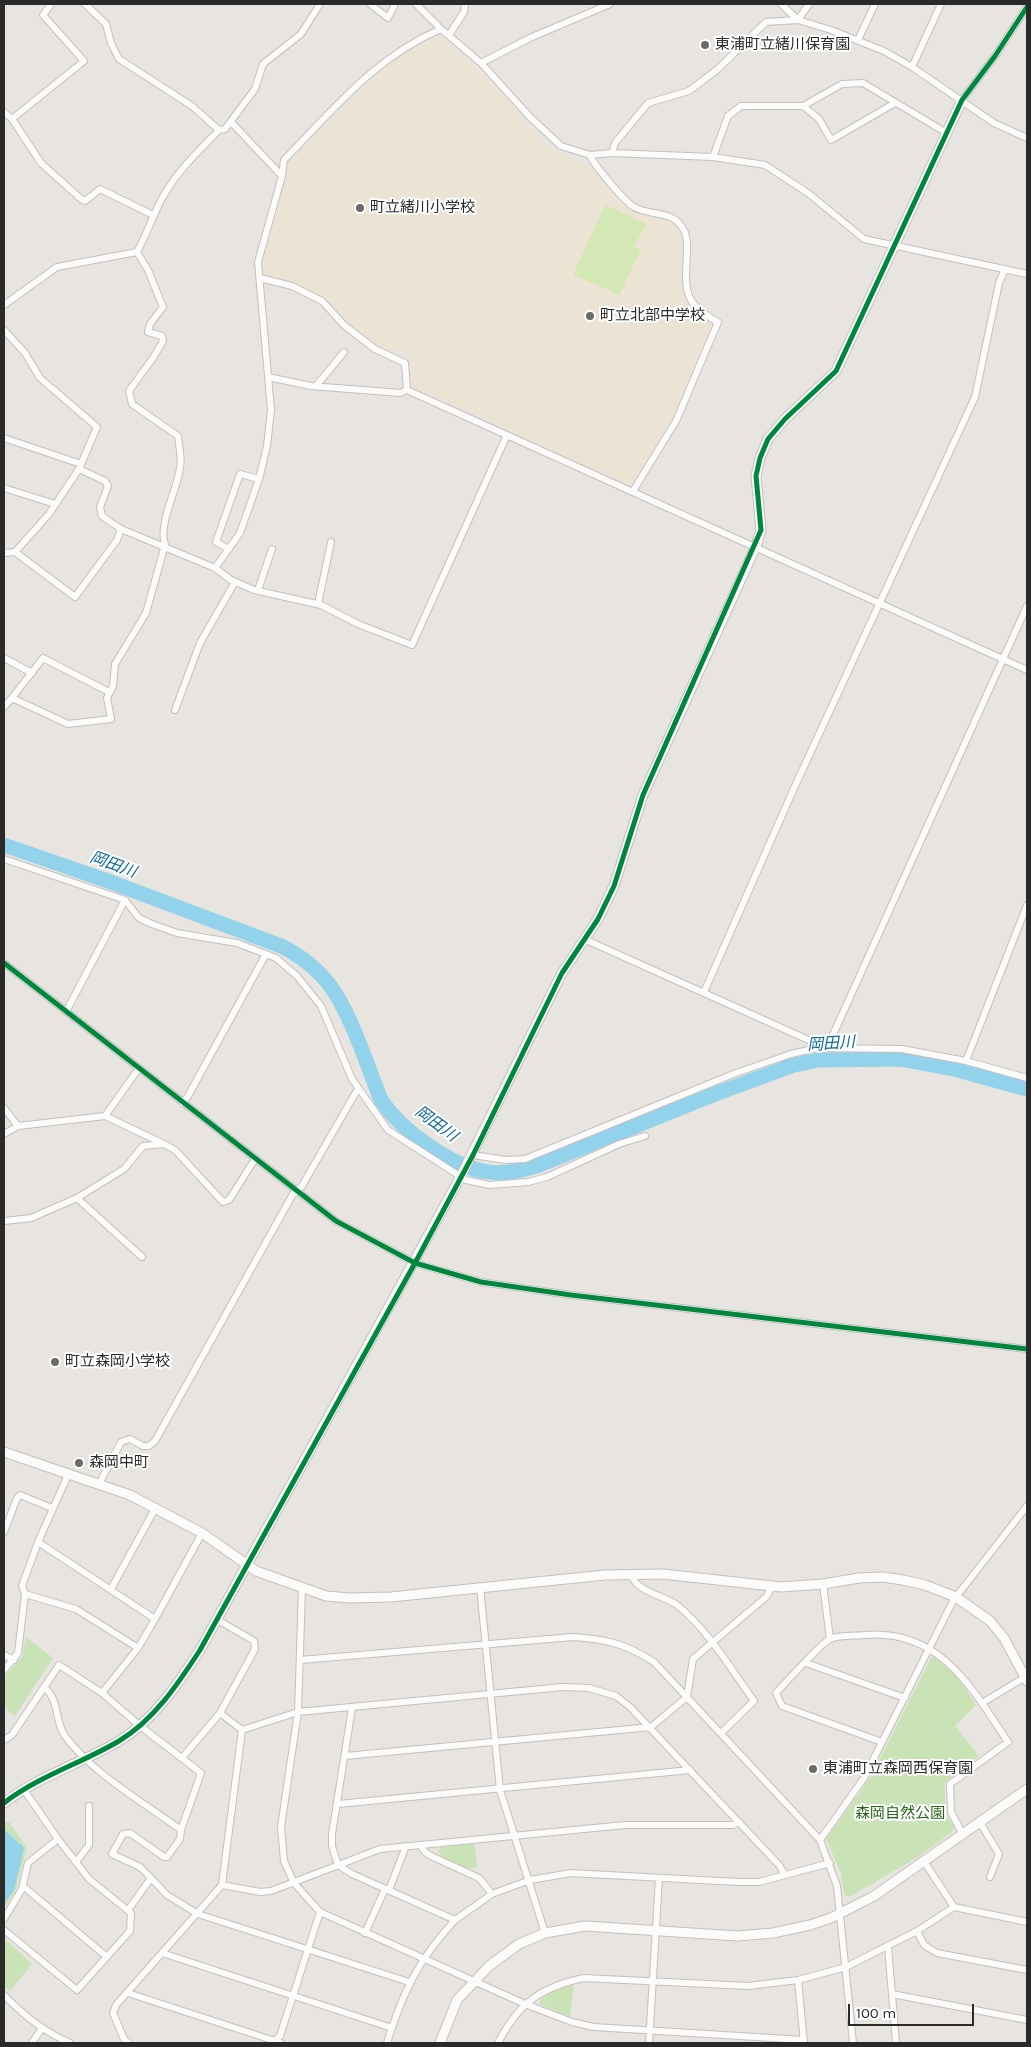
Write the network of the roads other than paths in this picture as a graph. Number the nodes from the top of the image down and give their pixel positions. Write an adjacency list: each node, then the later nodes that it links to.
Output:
1 (51, 4): 24 (street)
2 (85, 4): 26 (street)
3 (320, 4): 25 (street)
4 (370, 4): 5 (street)
5 (395, 4)
6 (416, 4): 15 (street)
7 (465, 4): 16 (street)
8 (610, 4): 18 (street)
9 (781, 4): 14 (street)
10 (809, 4): 14 (street)
11 (875, 4): 17 (street)
12 (941, 4): 19 (street)
13 (1027, 5): 20 (street)
14 (798, 20): 17 (street); 29 (street)
15 (441, 29): 16 (street); 32 (street)
16 (449, 35): 18 (street)
17 (858, 40): 19 (street)
18 (481, 63): 30 (street)
19 (912, 67): 20 (street)
20 (962, 100): 27 (street); 28 (street)
21 (895, 103): 22 (street); 22 (street); 27 (street)
22 (803, 106): 31 (street)
23 (4, 112): 24 (street)
24 (12, 119): 33 (street)
25 (231, 122): 26 (street); 32 (street)
26 (220, 130): 33 (street)
27 (945, 132): 34 (street)
28 (1027, 138)
29 (612, 153): 30 (street); 31 (street)
30 (590, 155): 50 (street)
31 (713, 157): 34 (street)
32 (282, 176): 38 (street)
33 (154, 215): 35 (street)
34 (895, 245): 36 (street); 55 (street)
35 (137, 252): 39 (street); 54 (street)
36 (1004, 271): 37 (street); 64 (street)
37 (1027, 274)
38 (260, 278): 42 (street); 45 (street)
39 (4, 305)
40 (4, 330): 47 (street)
41 (344, 352): 43 (street)
42 (268, 377): 43 (street); 48 (street)
43 (316, 386): 44 (street)
44 (406, 390)
45 (507, 435): 50 (street); 63 (street)
46 (4, 438): 47 (street)
47 (80, 466): 51 (street); 52 (street)
48 (259, 479): 56 (street); 56 (street)
49 (4, 488): 51 (street)
50 (634, 492): 55 (street)
51 (55, 504): 58 (street)
52 (121, 529): 54 (street); 58 (street)
53 (331, 542): 63 (street)
54 (165, 546): 60 (street); 70 (street)
55 (756, 546): 64 (street); 77 (street)
56 (229, 548): 60 (street)
57 (272, 549): 62 (street)
58 (15, 552): 59 (street)
59 (4, 553)
60 (215, 568): 61 (street)
61 (235, 582): 62 (street); 73 (street)
62 (258, 590): 63 (street)
63 (318, 604)
64 (881, 604): 67 (street); 80 (street)
65 (1027, 606): 67 (street)
66 (4, 658): 69 (street)
67 (1005, 660): 68 (street); 83 (street)
68 (1027, 670)
69 (32, 673): 70 (street); 71 (street)
70 (109, 692): 71 (street)
71 (12, 698): 72 (street)
72 (4, 707)
73 (175, 710)
74 (4, 859): 75 (street)
75 (125, 900): 78 (street); 81 (street)
76 (1027, 905): 84 (street)
77 (584, 939): 80 (street); 95 (street)
78 (266, 954): 87 (street); 88 (street)
79 (4, 963): 81 (street)
80 (704, 992): 82 (street)
81 (67, 1010): 85 (street)
82 (817, 1048): 83 (street); 95 (street)
83 (827, 1048): 84 (street)
84 (966, 1061): 86 (street)
85 (139, 1068): 88 (street); 90 (street)
86 (1027, 1078)
87 (359, 1090): 97 (street); 98 (street)
88 (183, 1103): 96 (street)
89 (4, 1108): 91 (street)
90 (105, 1116): 91 (street); 94 (street)
91 (18, 1126): 92 (street)
92 (4, 1134)
93 (645, 1136): 97 (street)
94 (164, 1144): 96 (street); 99 (street)
95 (473, 1155): 97 (street)
96 (256, 1159): 98 (street)
97 (461, 1176): 102 (street)
98 (298, 1190): 102 (street); 106 (street)
99 (77, 1198): 100 (street); 101 (street)
100 (4, 1221)
101 (142, 1257)
102 (415, 1263): 103 (street); 113 (street)
103 (1027, 1349)
104 (4, 1452): 105 (street)
105 (68, 1475): 106 (street); 109 (street)
106 (98, 1484): 108 (street)
107 (1027, 1506): 121 (street)
108 (156, 1507): 111 (street); 118 (street)
109 (52, 1508): 110 (street); 112 (street)
110 (4, 1532)
111 (202, 1533): 113 (street); 122 (street)
112 (38, 1542): 118 (street); 120 (street)
113 (246, 1566): 119 (street); 123 (street)
114 (631, 1574): 116 (street); 117 (street); 125 (street)
115 (823, 1584): 116 (street); 121 (street); 124 (street)
116 (772, 1586): 125 (street)
117 (480, 1587): 119 (street); 126 (street)
118 (111, 1589): 122 (street)
119 (302, 1589): 131 (street)
120 (25, 1594): 127 (street); 130 (street)
121 (955, 1597): 128 (street); 134 (street)
122 (155, 1619): 127 (street)
123 (216, 1619): 143 (street); 144 (street)
124 (830, 1639): 128 (street); 132 (street)
125 (712, 1643): 138 (street); 147 (street)
126 (485, 1645): 131 (street); 137 (street); 138 (street)
127 (138, 1648): 136 (street)
128 (930, 1649): 139 (street); 140 (street)
129 (4, 1655): 130 (street)
130 (14, 1660): 133 (street)
131 (300, 1660): 142 (street)
132 (806, 1663): 139 (street); 150 (street)
133 (4, 1670)
134 (1027, 1678): 140 (street)
135 (45, 1688): 136 (street); 148 (street); 153 (street)
136 (102, 1693): 144 (street)
137 (491, 1695): 141 (street); 145 (street); 149 (street)
138 (687, 1697): 145 (street); 147 (street)
139 (905, 1698): 150 (street)
140 (982, 1703): 164 (street)
141 (352, 1708): 142 (street); 151 (street)
142 (298, 1712): 146 (street); 179 (street)
143 (220, 1713): 146 (street); 152 (street)
144 (140, 1726): 152 (street); 153 (street)
145 (651, 1727): 149 (street); 154 (street)
146 (242, 1730): 180 (street)
147 (721, 1733): 167 (street)
148 (4, 1740)
149 (495, 1742): 151 (street); 157 (street)
150 (882, 1742): 167 (street)
151 (345, 1756): 159 (street)
152 (182, 1758): 163 (street)
153 (85, 1759): 156 (street); 163 (street)
154 (690, 1770): 157 (street); 162 (street)
155 (1027, 1789): 161 (street)
156 (24, 1790): 158 (street); 166 (street)
157 (500, 1790): 159 (street); 165 (street)
158 (4, 1803)
159 (338, 1804): 173 (street)
160 (89, 1806): 171 (street)
161 (979, 1821): 164 (street); 175 (street)
162 (739, 1822): 165 (street); 174 (street)
163 (181, 1830): 176 (street)
164 (962, 1833): 170 (street)
165 (515, 1836): 168 (street); 178 (street)
166 (58, 1839): 171 (street); 181 (street)
167 (820, 1840): 172 (street)
168 (420, 1845): 169 (street); 183 (street)
169 (406, 1846): 173 (street); 182 (street)
170 (923, 1860): 184 (street); 187 (street)
171 (76, 1862): 185 (street)
172 (830, 1862): 174 (street); 187 (street)
173 (338, 1864): 179 (street); 182 (street)
174 (784, 1875): 177 (street)
175 (990, 1877)
176 (151, 1878): 185 (street); 188 (street)
177 (659, 1878): 178 (street); 193 (street)
178 (530, 1880): 183 (street); 196 (street)
179 (294, 1883): 180 (street); 186 (street)
180 (222, 1885): 188 (street)
181 (23, 1886): 189 (street); 200 (street)
182 (387, 1889): 190 (street); 195 (street)
183 (492, 1894): 190 (street)
184 (954, 1907): 191 (street); 194 (street)
185 (128, 1910): 200 (street)
186 (320, 1912): 195 (street); 198 (street)
187 (841, 1913): 193 (street); 202 (street)
188 (198, 1914): 198 (street); 199 (street)
189 (4, 1919)
190 (455, 1920): 201 (street)
191 (1027, 1922)
192 (4, 1930): 200 (street)
193 (656, 1931): 196 (street); 207 (street)
194 (917, 1931): 197 (street); 203 (street)
195 (365, 1933): 201 (street)
196 (545, 1933): 205 (street)
197 (888, 1947): 202 (street); 209 (street)
198 (307, 1950): 206 (street); 211 (street)
199 (162, 1953): 208 (street); 211 (street)
200 (107, 1957)
201 (423, 1958): 205 (street); 206 (street)
202 (846, 1967): 204 (street); 226 (street)
203 (1027, 1970)
204 (798, 1980): 207 (street); 218 (street)
205 (475, 1981): 212 (street); 223 (street)
206 (409, 1982): 215 (street)
207 (653, 1982): 212 (street); 216 (street)
208 (128, 1993): 217 (street); 221 (street)
209 (892, 1994): 213 (street); 227 (street)
210 (4, 1995): 214 (street)
211 (292, 1996): 215 (street); 221 (street)
212 (525, 2004): 216 (street); 224 (street)
213 (1027, 2020)
214 (42, 2028): 219 (street); 220 (street)
215 (392, 2028): 222 (street)
216 (650, 2031): 218 (street); 225 (street)
217 (125, 2042)
218 (804, 2042)
219 (32, 2043)
220 (70, 2043)
221 (276, 2043)
222 (387, 2043)
223 (440, 2043)
224 (498, 2043)
225 (649, 2043)
226 (853, 2043)
227 (897, 2043)

